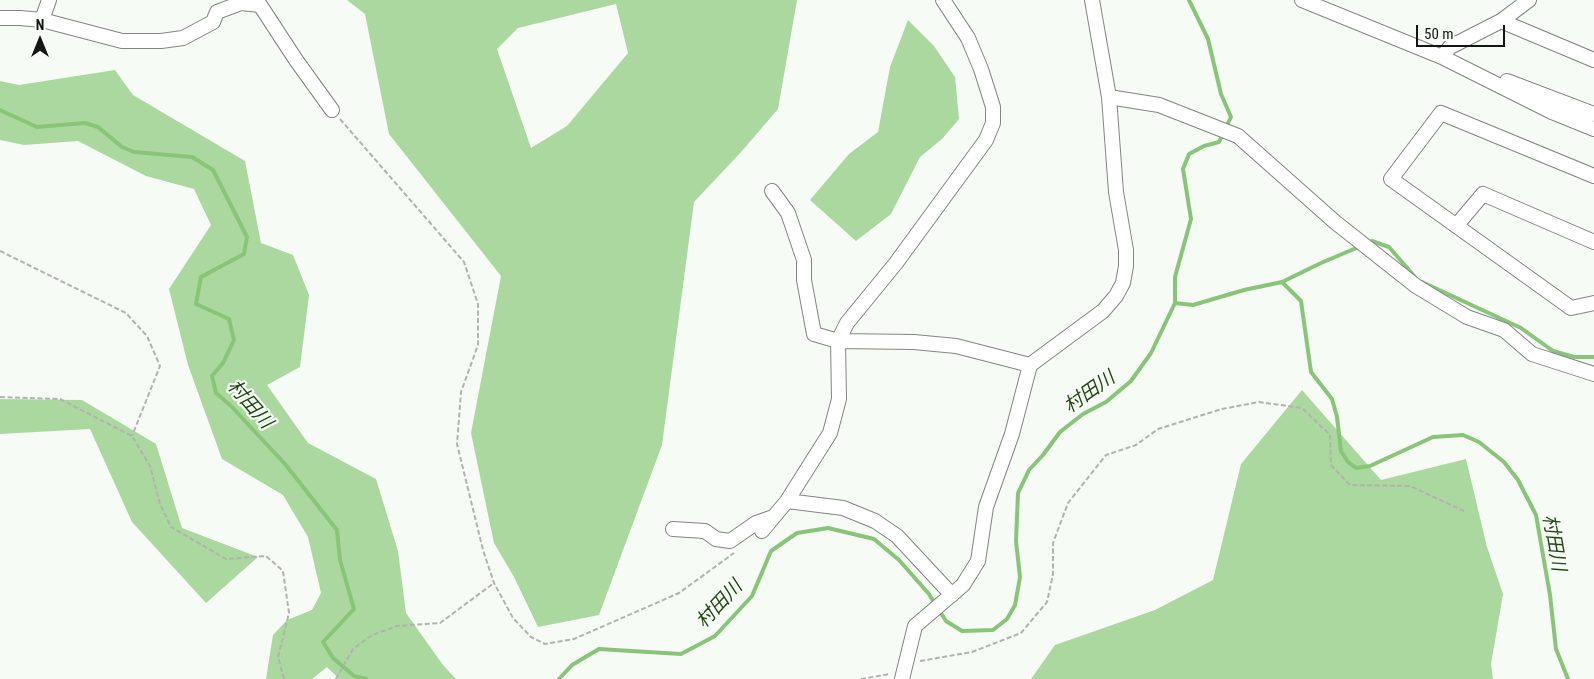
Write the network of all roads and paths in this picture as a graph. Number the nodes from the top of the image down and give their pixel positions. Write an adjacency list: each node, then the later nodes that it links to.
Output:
1 (49, 0): 7 (street)
2 (943, 0): 21 (street)
3 (1092, 0): 11 (street)
4 (1302, 0): 9 (street)
5 (1529, 0): 8 (street)
6 (0, 18): 7 (street)
7 (42, 20): 12 (street)
8 (1501, 21): 9 (street); 10 (street)
9 (1444, 58): 13 (street); 14 (street)
10 (1594, 60)
11 (1109, 97): 22 (street); 23 (street)
12 (332, 110): 32 (path)
13 (1594, 114)
14 (1594, 129)
15 (1594, 176): 17 (street)
16 (772, 190): 21 (street)
17 (1456, 226): 18 (street); 20 (street)
18 (1594, 242)
19 (0, 251): 25 (path)
20 (1594, 303)
21 (838, 341): 22 (street); 26 (street)
22 (1030, 365): 33 (street)
23 (1594, 374)
24 (0, 397): 25 (path)
25 (132, 436): 35 (path)
26 (787, 501): 28 (street); 33 (street)
27 (1464, 511): 34 (path)
28 (774, 517): 29 (street); 30 (street)
29 (673, 529)
30 (762, 531)
31 (735, 552): 32 (path)
32 (494, 583): 36 (path)
33 (952, 595): 34 (street)
34 (903, 671): 37 (path)
35 (284, 679)
36 (336, 679)
37 (860, 679)

